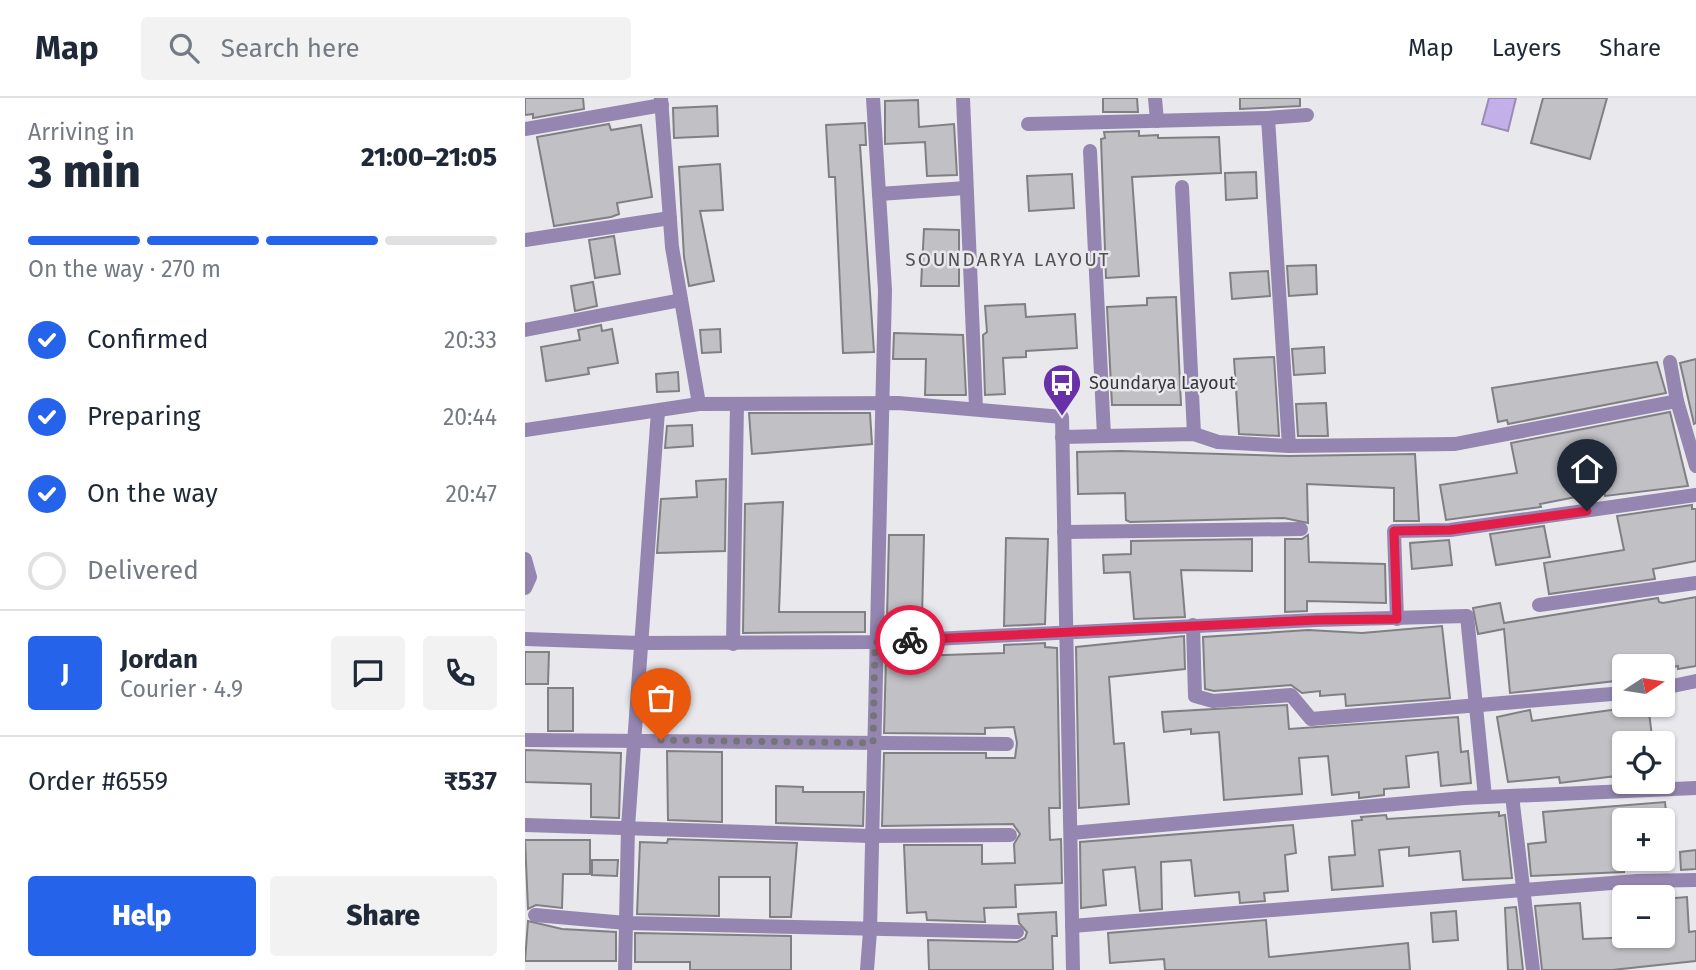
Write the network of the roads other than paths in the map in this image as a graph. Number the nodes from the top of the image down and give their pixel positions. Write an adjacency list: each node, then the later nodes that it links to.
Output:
1 (873, 98): 13 (street)
2 (963, 98): 12 (street)
3 (1156, 98): 7 (street)
4 (661, 102): 9 (street); 14 (street)
5 (1307, 115): 6 (street)
6 (1268, 118): 7 (street); 29 (street)
7 (1157, 121): 8 (street)
8 (1028, 124)
9 (525, 129)
10 (1090, 151): 27 (street)
11 (1182, 187): 26 (street)
12 (966, 188): 13 (street); 23 (street)
13 (879, 194): 22 (street)
14 (670, 218): 15 (street); 16 (street)
15 (525, 240)
16 (681, 300): 17 (street); 20 (street)
17 (525, 330)
18 (1670, 362): 19 (street)
19 (1677, 401): 29 (street); 30 (street)
20 (699, 404): 21 (street); 24 (street)
21 (737, 404): 22 (street); 44 (street)
22 (884, 404): 23 (street); 42 (street)
23 (976, 408): 28 (street)
24 (658, 411): 25 (street); 43 (street)
25 (525, 430)
26 (1194, 434): 27 (street); 29 (street)
27 (1104, 436): 28 (street)
28 (1062, 437): 33 (street)
29 (1289, 446)
30 (1696, 466)
31 (1696, 495): 38 (street)
32 (1301, 529): 33 (street)
33 (1064, 532): 40 (street)
34 (525, 559): 36 (street)
35 (1696, 583): 37 (street)
36 (525, 588)
37 (1539, 605)
38 (1397, 619): 39 (street); 48 (street)
39 (1193, 625): 40 (street); 48 (street)
40 (1066, 631): 42 (street); 58 (street)
41 (525, 639): 43 (street)
42 (875, 642): 44 (street); 51 (street)
43 (640, 643): 44 (street); 49 (street)
44 (733, 644)
45 (1696, 681): 46 (street)
46 (1675, 685)
47 (1612, 695): 48 (street)
48 (1476, 707): 55 (street)
49 (634, 739): 50 (street); 51 (street); 57 (street)
50 (525, 740)
51 (873, 743): 52 (street); 60 (street)
52 (1007, 744)
53 (1696, 788): 54 (street)
54 (1512, 796): 55 (street); 62 (street)
55 (1485, 797): 58 (street)
56 (525, 825): 57 (street)
57 (628, 827): 60 (street); 64 (street)
58 (1070, 833): 65 (street)
59 (1010, 835): 60 (street)
60 (870, 836): 66 (street)
61 (1696, 880): 62 (street)
62 (1522, 890): 65 (street); 71 (street)
63 (535, 915): 64 (street)
64 (626, 923): 66 (street); 68 (street)
65 (1072, 926): 70 (street)
66 (870, 931): 67 (street); 69 (street)
67 (1017, 932)
68 (625, 970)
69 (867, 970)
70 (1073, 970)
71 (1533, 970)

